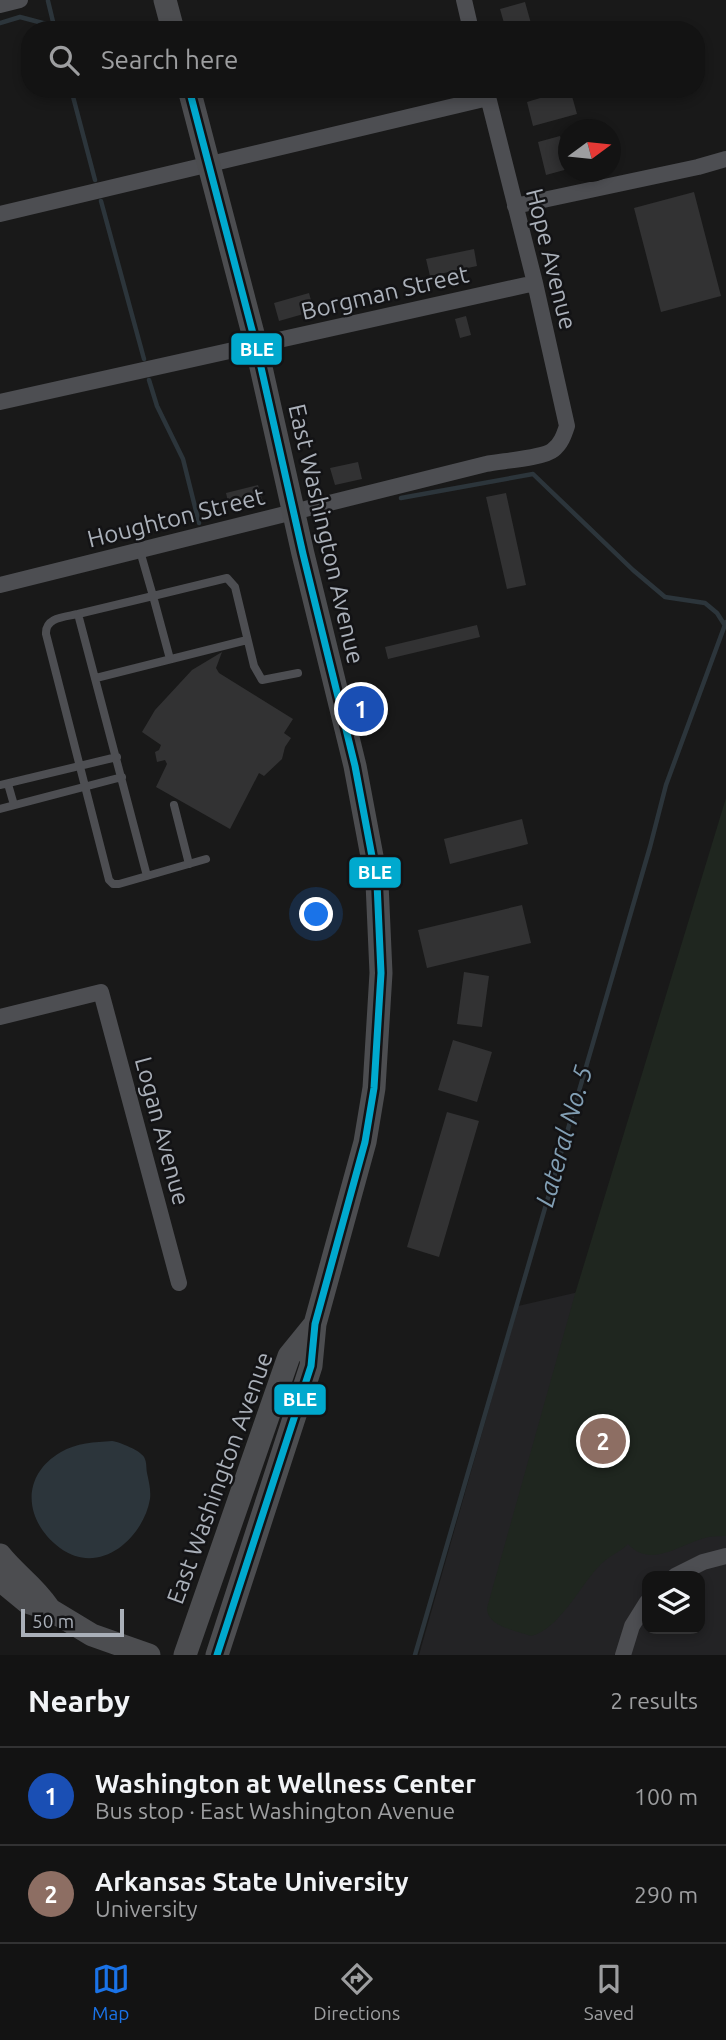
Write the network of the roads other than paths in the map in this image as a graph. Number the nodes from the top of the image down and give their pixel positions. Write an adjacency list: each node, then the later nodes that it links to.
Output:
1 (20, 0): 4 (street)
2 (165, 0): 5 (street)
3 (464, 0): 6 (street)
4 (0, 5)
5 (171, 21)
6 (469, 21)
7 (191, 98): 11 (street, East Washington Avenue)
8 (471, 98): 11 (street)
9 (488, 98): 12 (street, Hope Avenue)
10 (726, 159): 12 (street)
11 (209, 164): 13 (street); 15 (street, East Washington Avenue)
12 (515, 206): 14 (street, Hope Avenue)
13 (0, 214)
14 (535, 283): 15 (street, Borgman Street); 17 (street, Hope Avenue)
15 (256, 345): 16 (street, Borgman Street); 18 (street, East Washington Avenue)
16 (0, 402)
17 (563, 439): 18 (street, Houghton Street)
18 (294, 512): 19 (street, Houghton Street); 40 (street, East Washington Avenue)
19 (140, 551): 20 (street, Houghton Street); 21 (lane)
20 (0, 585)
21 (153, 596): 22 (lane); 23 (lane); 24 (lane)
22 (78, 614): 26 (lane); 28 (lane)
23 (247, 640): 24 (lane); 25 (lane)
24 (170, 659): 26 (lane)
25 (298, 673)
26 (96, 678): 27 (lane)
27 (117, 757): 28 (lane); 29 (lane)
28 (79, 766): 30 (lane); 31 (lane)
29 (122, 777): 31 (lane); 37 (lane)
30 (4, 785): 33 (lane)
31 (85, 787): 33 (lane); 37 (lane)
32 (174, 805): 36 (lane)
33 (14, 806): 34 (lane)
34 (0, 809)
35 (206, 859): 36 (lane)
36 (189, 864): 37 (lane)
37 (147, 876)
38 (0, 1017): 39 (street, Logan Avenue)
39 (179, 1283)
40 (315, 1324): 49 (street, East Washington Avenue); 50 (street, East Washington Avenue)
41 (0, 1555): 45 (street)
42 (726, 1556): 43 (street)
43 (685, 1571)
44 (0, 1580): 45 (street)
45 (50, 1609): 47 (street)
46 (642, 1610): 51 (street)
47 (129, 1651): 48 (street)
48 (149, 1655)
49 (186, 1655)
50 (217, 1655)
51 (623, 1655)

